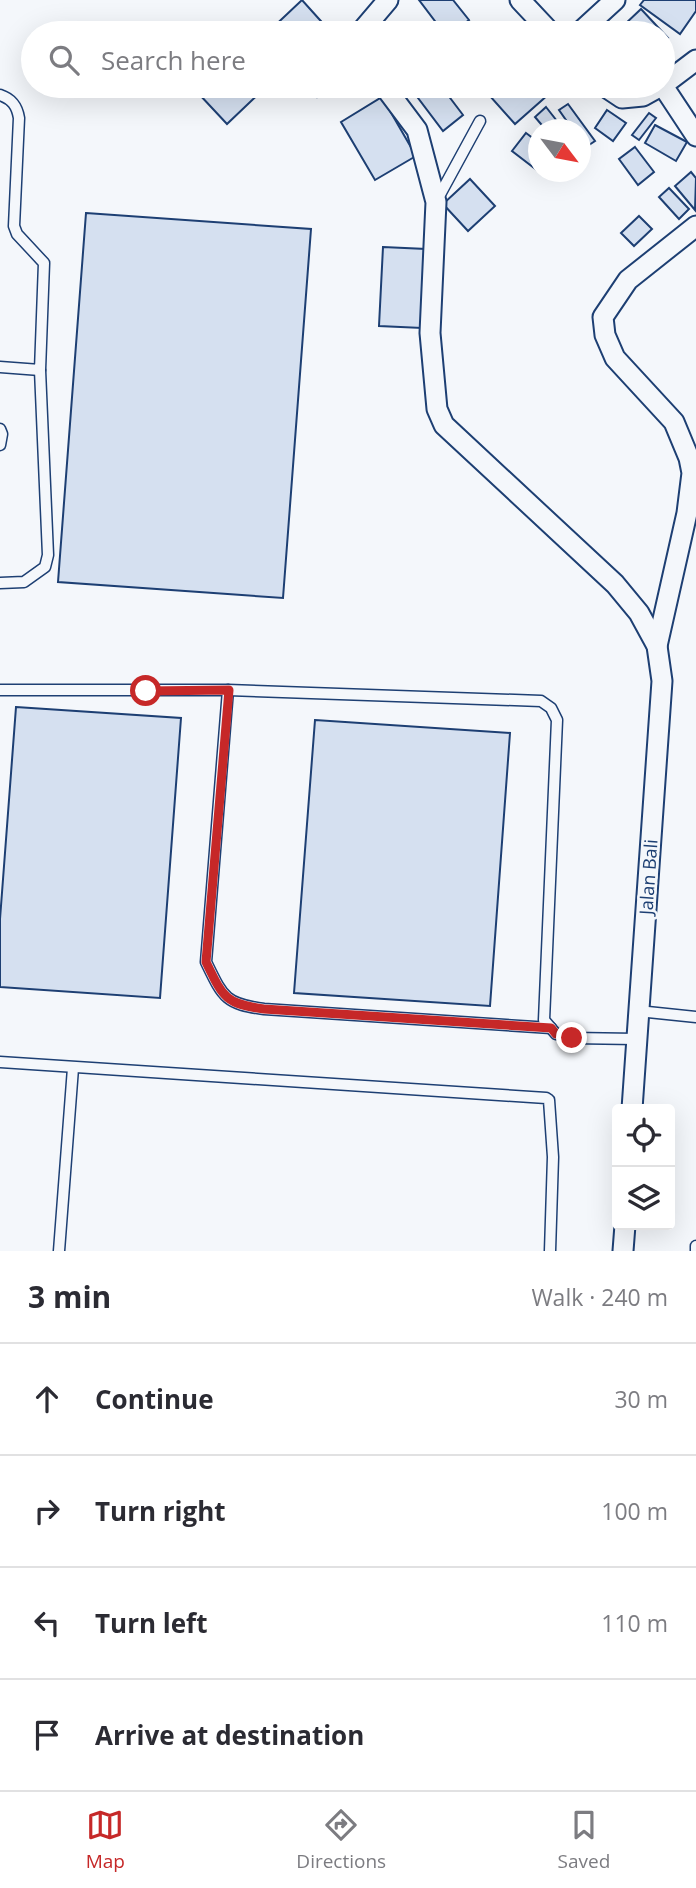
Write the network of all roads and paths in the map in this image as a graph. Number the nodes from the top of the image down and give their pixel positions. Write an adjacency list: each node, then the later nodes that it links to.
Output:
1 (388, 0): 4 (street)
2 (520, 0): 5 (street)
3 (615, 0): 6 (street)
4 (370, 21)
5 (540, 21)
6 (592, 21)
7 (696, 60): 8 (street)
8 (675, 75)
9 (0, 95): 17 (lane)
10 (393, 98): 14 (street)
11 (671, 98): 13 (street)
12 (481, 121): 14 (lane)
13 (696, 136)
14 (436, 202): 21 (street)
15 (696, 226): 21 (street)
16 (0, 367): 17 (lane)
17 (40, 370): 20 (lane)
18 (0, 429): 19 (lane)
19 (0, 445)
20 (0, 583)
21 (657, 646): 24 (street, Jalan Bali)
22 (0, 690): 23 (lane)
23 (229, 690): 26 (lane); 26 (lane)
24 (638, 1011): 25 (lane); 27 (street, Jalan Bali)
25 (696, 1017)
26 (551, 1028): 27 (lane)
27 (636, 1039): 30 (street, Jalan Bali)
28 (0, 1062): 29 (lane)
29 (73, 1068): 32 (lane); 33 (lane)
30 (632, 1104)
31 (625, 1230): 34 (street)
32 (59, 1251)
33 (550, 1251)
34 (623, 1251)

